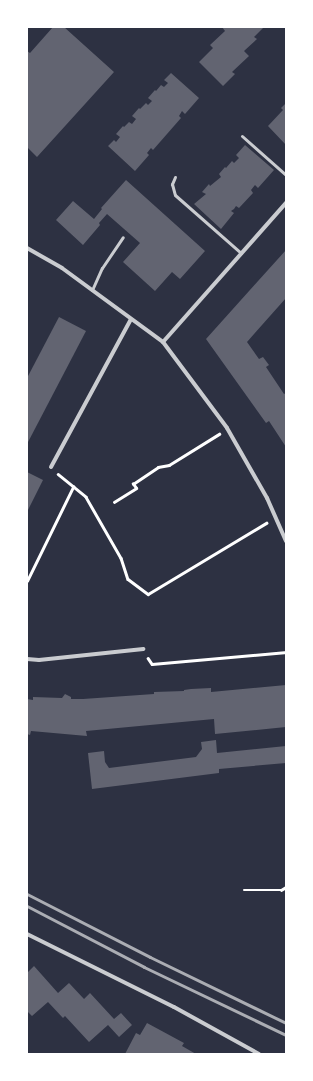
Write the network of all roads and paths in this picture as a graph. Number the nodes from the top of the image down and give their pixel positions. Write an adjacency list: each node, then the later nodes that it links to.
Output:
1 (242, 136): 2 (lane)
2 (286, 175)
3 (175, 177): 7 (lane)
4 (286, 203): 7 (street)
5 (123, 237): 8 (lane)
6 (27, 248): 8 (street)
7 (241, 253): 10 (street)
8 (92, 290): 9 (street)
9 (131, 320): 10 (street); 12 (street)
10 (163, 342): 11 (street)
11 (227, 428): 14 (path); 15 (street)
12 (51, 466): 13 (path)
13 (73, 487): 15 (path); 17 (path)
14 (114, 502)
15 (276, 516): 16 (street)
16 (286, 540)
17 (27, 581)
18 (142, 649): 19 (path); 20 (street)
19 (286, 652)
20 (27, 659)
21 (286, 887): 22 (path)
22 (244, 890)
23 (27, 934): 24 (street)
24 (259, 1054)

